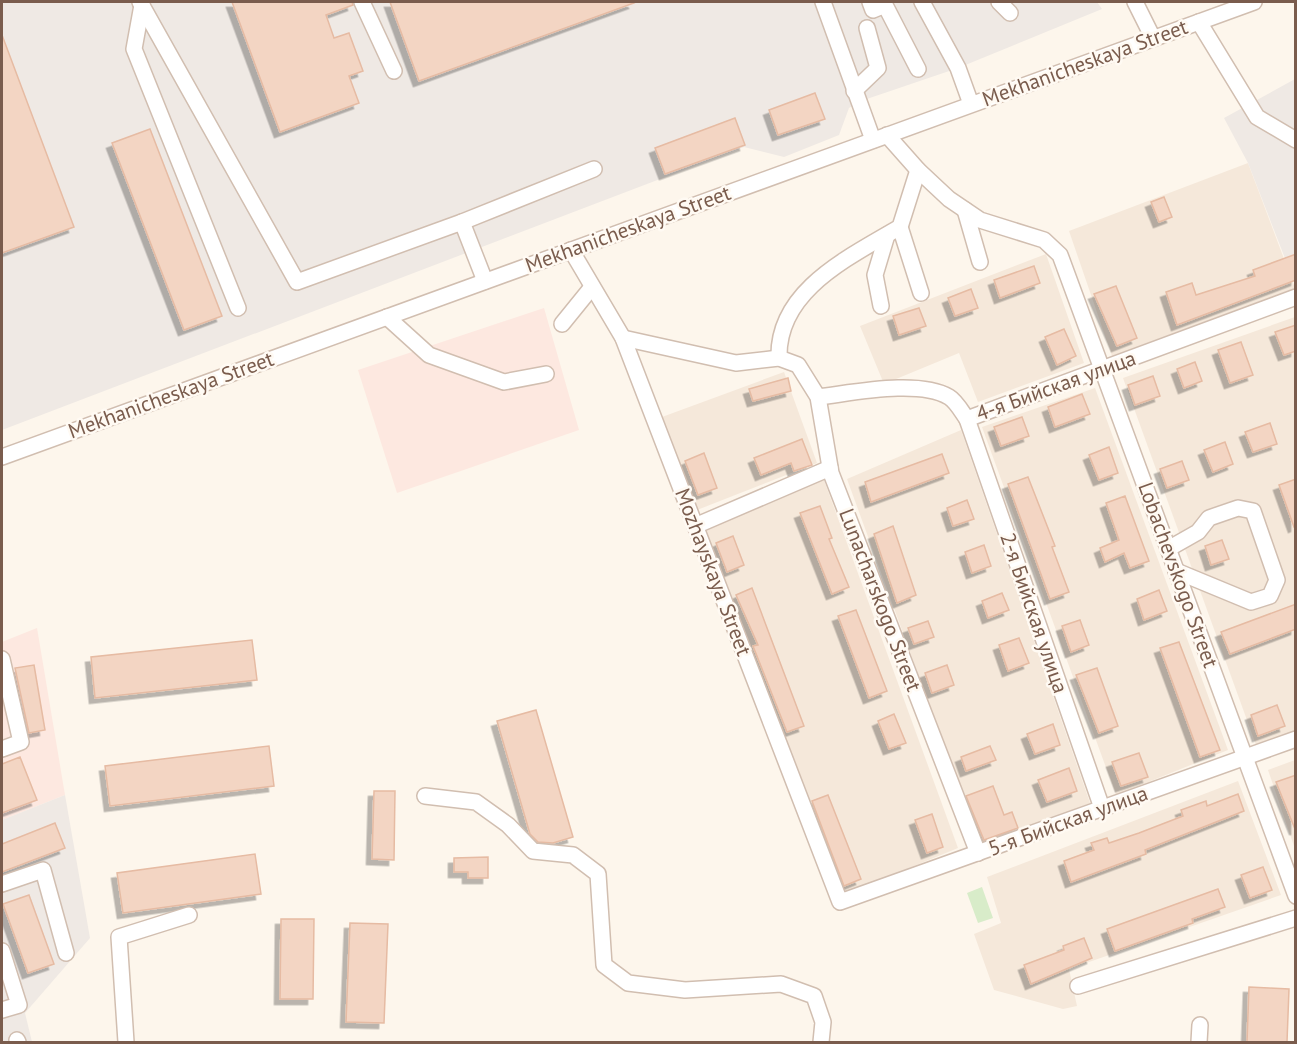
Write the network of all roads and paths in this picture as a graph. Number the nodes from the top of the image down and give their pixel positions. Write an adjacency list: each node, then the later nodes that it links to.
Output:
1 (362, 2): 12 (street)
2 (823, 2): 13 (street)
3 (870, 2): 11 (street)
4 (922, 2): 14 (street)
5 (1135, 2): 10 (street)
6 (1254, 2): 8 (street, Mekhanicheskaya Street)
7 (141, 3): 20 (street); 29 (street)
8 (1199, 22): 10 (street, Mekhanicheskaya Street); 16 (street)
9 (867, 28): 13 (street)
10 (1153, 38): 14 (street, Mekhanicheskaya Street)
11 (918, 69)
12 (394, 72)
13 (854, 91): 15 (street)
14 (971, 104): 15 (street, Mekhanicheskaya Street)
15 (880, 137): 18 (street); 22 (street, Mekhanicheskaya Street)
16 (1296, 140)
17 (594, 169): 20 (street)
18 (918, 170): 19 (street); 21 (street)
19 (965, 210): 23 (street); 34 (street, Lobachevskogo Street)
20 (462, 222): 24 (street)
21 (893, 231): 26 (street); 28 (street); 33 (street)
22 (571, 250): 24 (street, Mekhanicheskaya Street); 25 (street, Mozhayskaya Street)
23 (980, 262)
24 (485, 281): 30 (street, Mekhanicheskaya Street)
25 (592, 287): 31 (street); 32 (street, Mozhayskaya Street)
26 (921, 293)
27 (1296, 297): 34 (street, 4-я Бийская улица)
28 (881, 306)
29 (238, 308)
30 (387, 317): 35 (street); 38 (street, Mekhanicheskaya Street)
31 (562, 324)
32 (623, 338): 33 (street); 40 (street, Mozhayskaya Street)
33 (779, 358): 36 (street, Lunacharskogo Street)
34 (1102, 369): 37 (street, 4-я Бийская улица); 41 (street, Lobachevskogo Street)
35 (546, 374)
36 (818, 397): 37 (street, 4-я Бийская улица); 39 (street, Lunacharskogo Street)
37 (967, 419): 48 (street, 2-я Бийская улица)
38 (2, 457)
39 (830, 468): 40 (street); 49 (street, Lunacharskogo Street)
40 (695, 526): 52 (street, Mozhayskaya Street)
41 (1168, 549): 42 (street, Lobachevskogo Street); 42 (street)
42 (1176, 571): 46 (street, Lobachevskogo Street)
43 (2, 659): 45 (street)
44 (1296, 739): 46 (street, 5-я Бийская улица)
45 (2, 749)
46 (1244, 757): 48 (street, 5-я Бийская улица); 51 (street, Lobachevskogo Street)
47 (425, 796): 61 (street)
48 (1102, 808): 49 (street, 5-я Бийская улица)
49 (978, 853): 52 (street, 5-я Бийская улица)
50 (2, 884): 56 (street)
51 (1296, 896)
52 (840, 902)
53 (189, 915): 60 (street)
54 (1296, 918): 57 (street)
55 (2, 951): 58 (street)
56 (66, 953)
57 (1078, 986)
58 (2, 1010)
59 (1200, 1025): 62 (street)
60 (126, 1042)
61 (821, 1042)
62 (1199, 1042)

